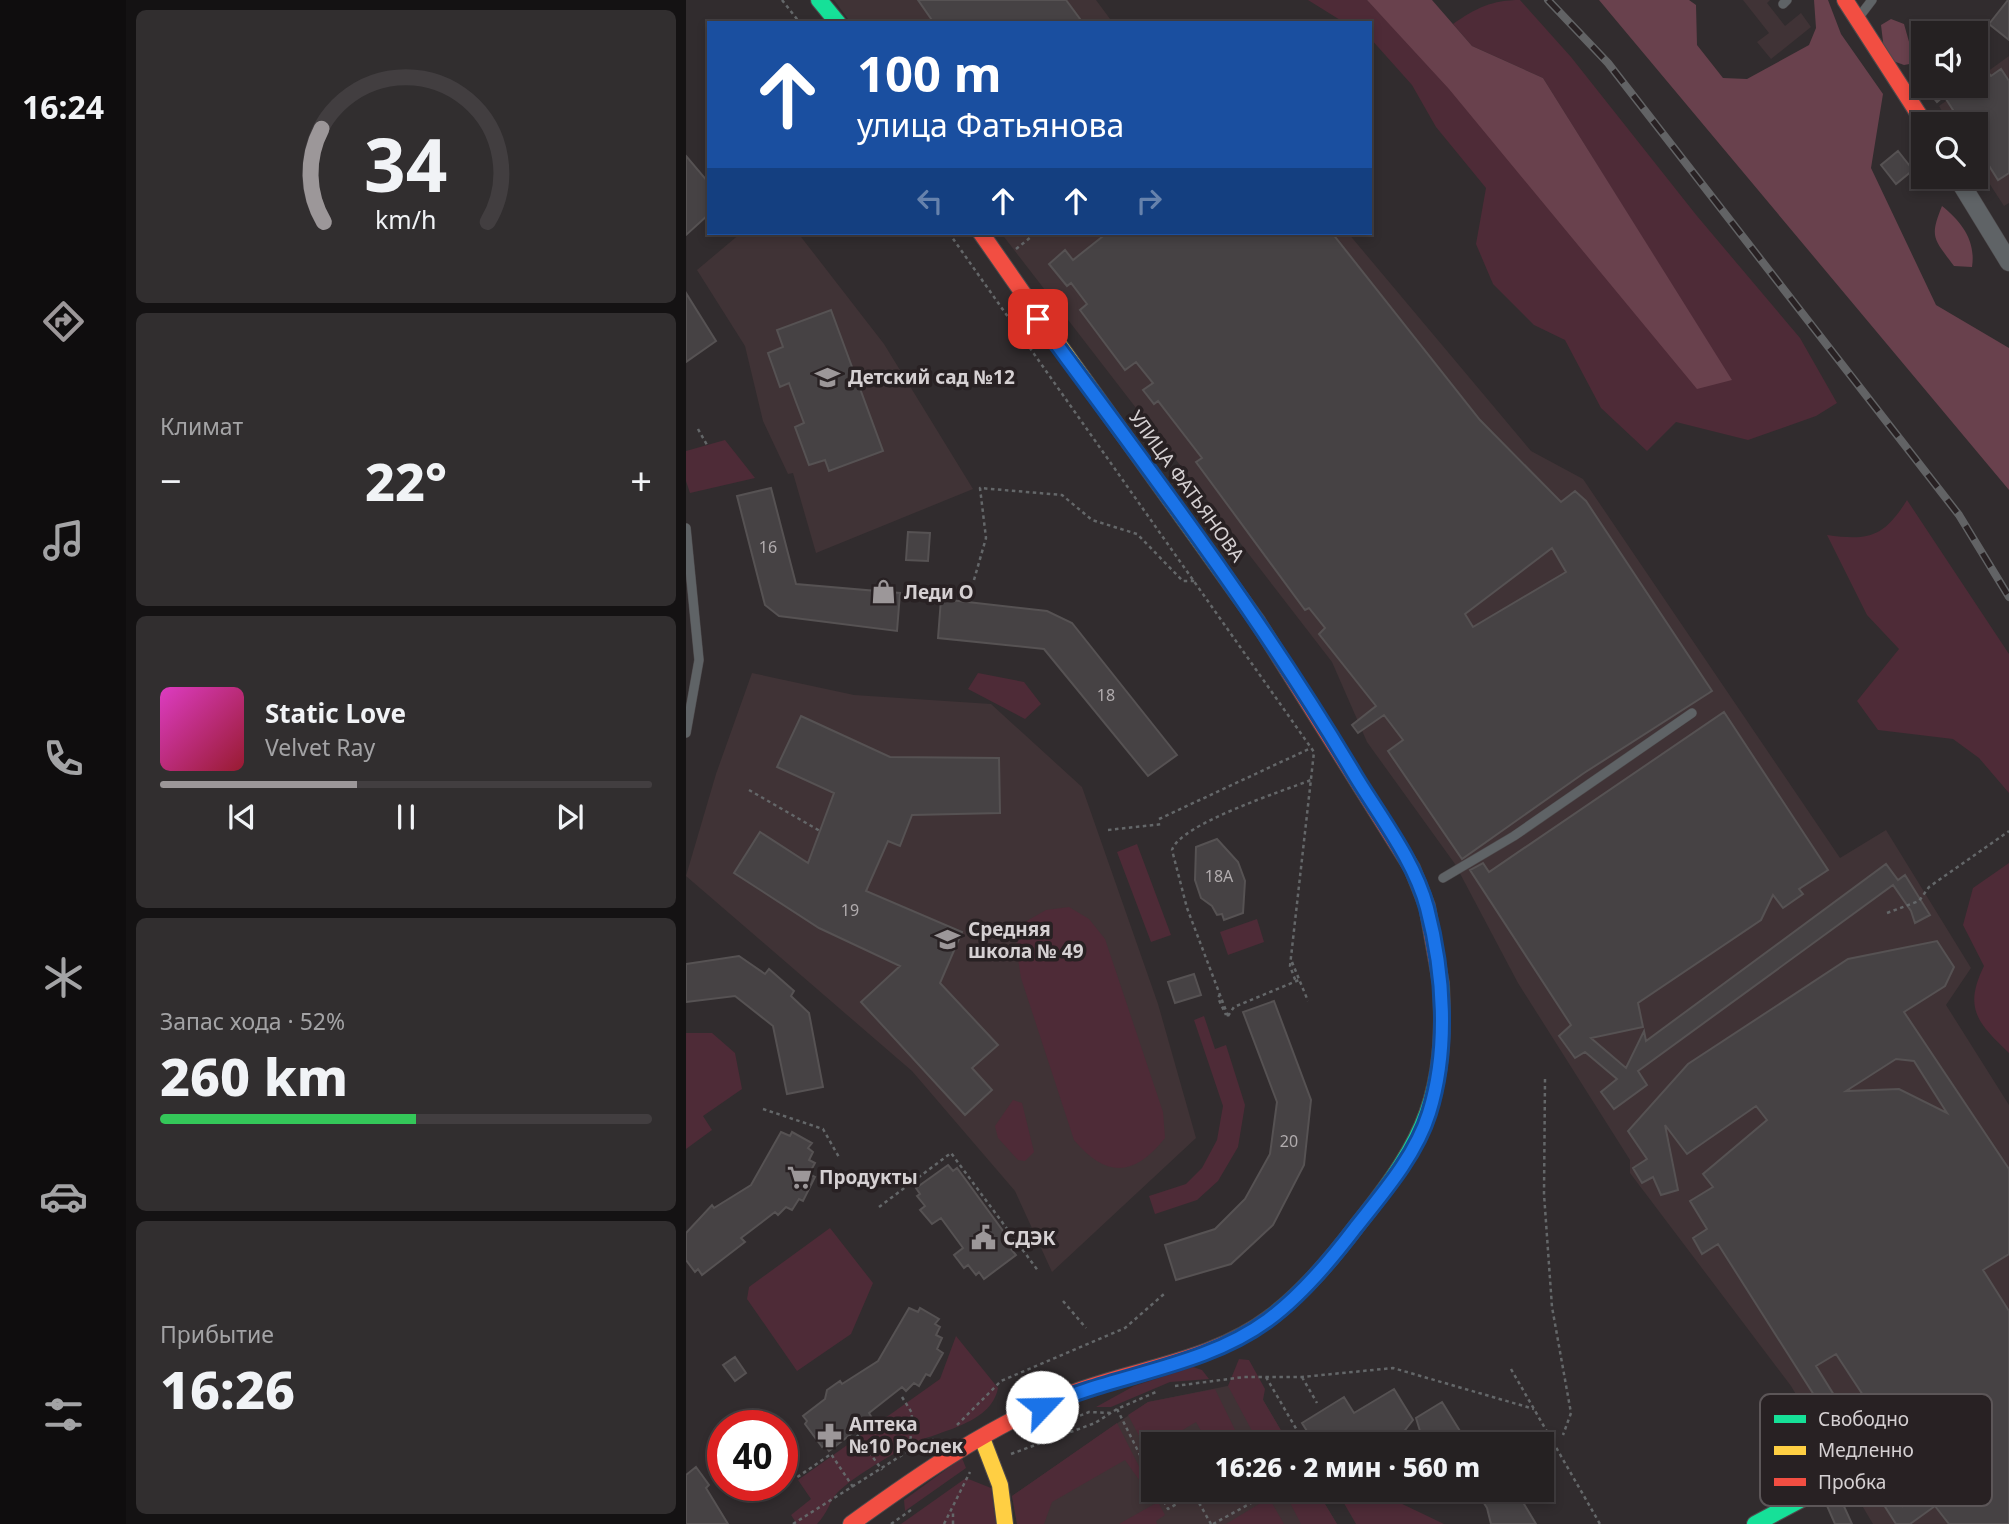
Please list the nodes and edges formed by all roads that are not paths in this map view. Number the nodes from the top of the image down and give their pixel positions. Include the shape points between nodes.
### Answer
1 (819, 0) edge
2 (1845, 0) edge
3 (1872, 0) edge
4 (1858, 18) junction
5 (836, 21) edge
6 (1917, 112) edge
7 (1964, 189) edge
8 (982, 235) edge
9 (2009, 262) edge
10 (686, 528) edge
11 (1692, 713) dead end
12 (686, 733) edge
13 (1443, 878) dead end
14 (982, 1438) junction
15 (1789, 1506) edge
16 (851, 1524) edge
17 (1005, 1524) edge
18 (1755, 1524) edge

1 - 5 street
2 - 4 street
3 - 4 lane
4 - 6 street
7 - 9 street
8 - 14 street, УЛИЦА ФАТЬЯНОВА via 1258,622 1410,867 1427,908 1438,972 1442,1054 1429,1116 1398,1173 1331,1260 1269,1320 1206,1353 1070,1394
10 - 12 lane via 699,660
11 - 13 lane via 1514,836
14 - 16 street, УЛИЦА ФАТЬЯНОВА
14 - 17 street via 1000,1485
15 - 18 street

